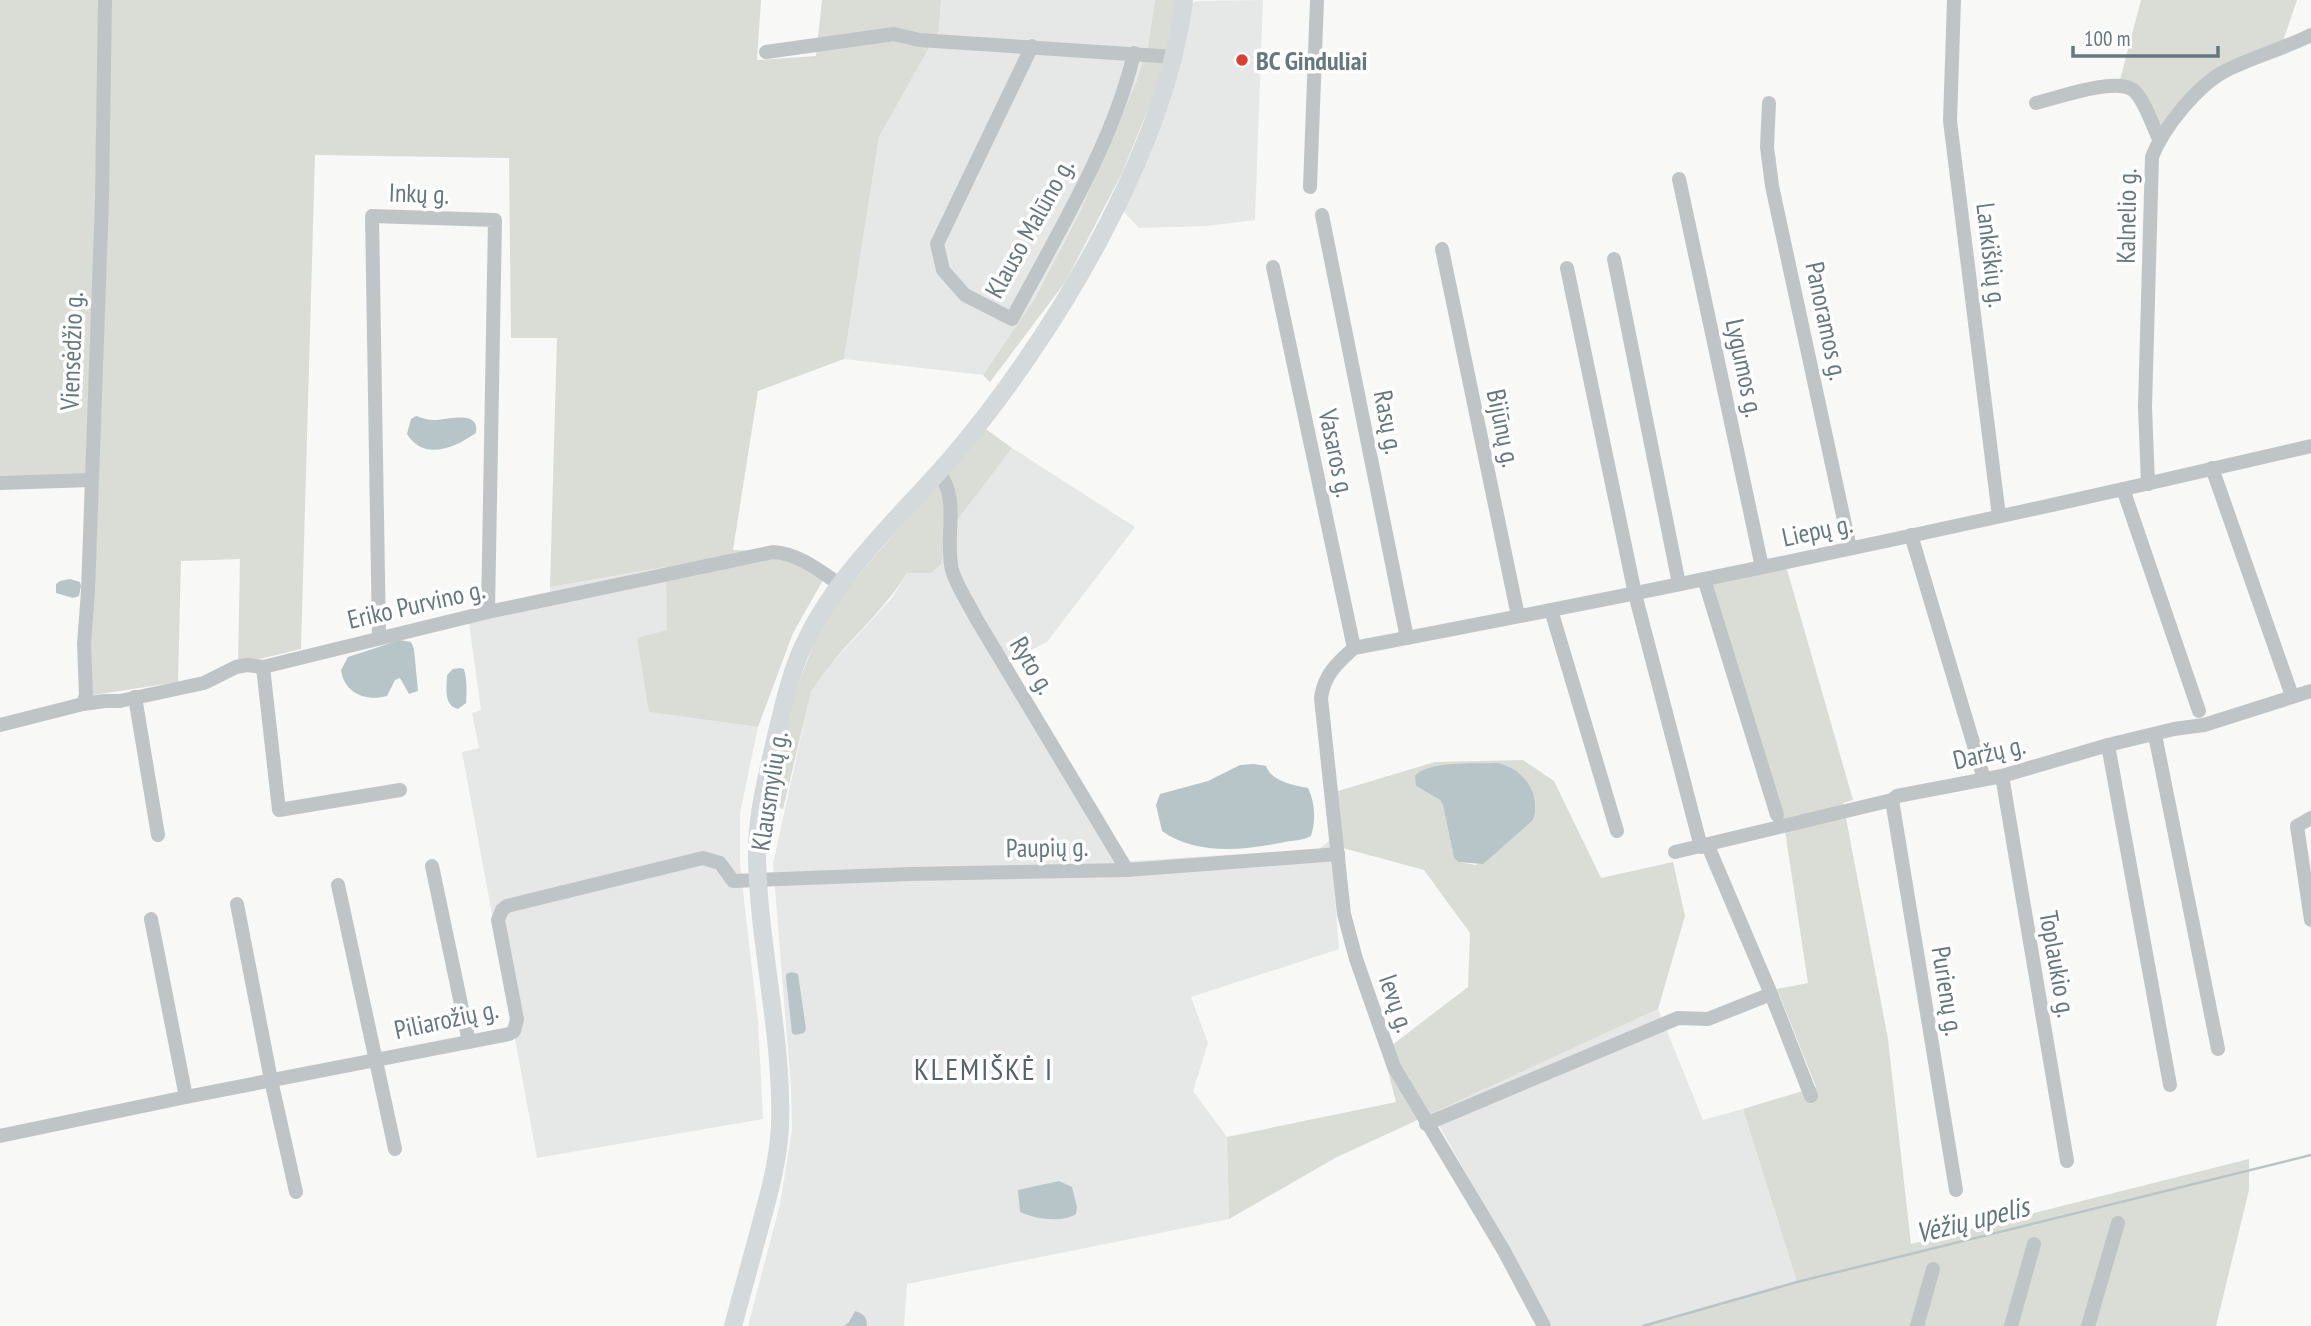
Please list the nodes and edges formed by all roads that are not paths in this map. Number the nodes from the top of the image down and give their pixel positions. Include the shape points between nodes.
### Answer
1 (105, 0) edge
2 (1184, 0) edge
3 (1317, 0) edge
4 (1954, 0) edge
5 (2311, 35) edge
6 (1032, 46) junction
7 (766, 52) dead end
8 (1134, 53) junction
9 (1175, 57) junction
10 (1769, 103) dead end
11 (2035, 103) dead end
12 (2159, 139) junction
13 (1679, 179) dead end
14 (1310, 187) dead end
15 (1322, 215) dead end
16 (1442, 249) dead end
17 (1614, 259) dead end
18 (1273, 267) dead end
19 (1567, 268) dead end
20 (2311, 446) edge
21 (2212, 468) junction
22 (938, 472) junction
23 (92, 480) junction
24 (0, 483) edge
25 (2148, 484) junction
26 (2123, 489) junction
27 (1999, 516) junction
28 (1911, 535) junction
29 (1850, 548) junction
30 (1762, 567) junction
31 (1704, 579) junction
32 (839, 584) junction
33 (1679, 584) junction
34 (1635, 594) junction
35 (1551, 610) junction
36 (488, 611) junction
37 (1518, 616) junction
38 (379, 637) junction
39 (1407, 638) junction
40 (1354, 648) junction
41 (263, 667) junction
42 (2290, 690) dead end
43 (2311, 691) edge
44 (135, 697) junction
45 (83, 704) junction
46 (2199, 711) dead end
47 (0, 725) edge
48 (2155, 736) junction
49 (2108, 745) junction
50 (2002, 776) junction
51 (1984, 779) junction
52 (400, 790) dead end
53 (1892, 800) junction
54 (1777, 815) dead end
55 (2311, 818) edge
56 (1617, 831) dead end
57 (158, 835) dead end
58 (1704, 847) junction
59 (1675, 852) dead end
60 (1338, 853) junction
61 (432, 866) dead end
62 (1127, 870) junction
63 (758, 879) junction
64 (338, 885) dead end
65 (237, 904) dead end
66 (151, 919) dead end
67 (2311, 920) edge
68 (1771, 994) junction
69 (469, 1042) junction
70 (2218, 1049) dead end
71 (374, 1059) junction
72 (271, 1080) junction
73 (2170, 1085) dead end
74 (1811, 1096) dead end
75 (186, 1097) junction
76 (1426, 1124) junction
77 (0, 1136) edge
78 (395, 1149) dead end
79 (2067, 1161) dead end
80 (1956, 1190) dead end
81 (296, 1192) dead end
82 (2118, 1223) dead end
83 (2034, 1244) dead end
84 (1933, 1269) dead end
85 (733, 1326) edge
86 (1544, 1326) edge
87 (1917, 1326) edge
88 (2011, 1326) edge
89 (2088, 1326) edge

1 - 23 street, Viensėdžio g.
2 - 9 main road, Klausmylių g.
3 - 14 street
4 - 27 street, Lankiškių g. via 1950,121
5 - 12 street, Kalnelio g. via 2224,72 2204,87
6 - 7 street via 919,40 894,34
6 - 8 street
6 - 8 street, Klauso Malūno g. via 937,244 943,270 965,295 1012,319 1093,166
8 - 9 street
9 - 22 main road, Klausmylių g. via 1156,114 1085,264 1018,370
10 - 29 street, Panoramos g. via 1767,147 1772,186
11 - 12 street via 2120,86 2139,97
12 - 25 street, Kalnelio g. via 2151,164 2145,407
13 - 30 street, Lygumos g.
15 - 39 street, Rasų g.
16 - 37 street, Bijūnų g.
17 - 33 street
18 - 40 street, Vasaros g.
19 - 34 street
20 - 21 street, Liepų g.
21 - 25 street, Liepų g.
21 - 42 street
22 - 32 main road, Klausmylių g.
22 - 62 street, Ryto g. via 949,489 950,558 956,581
23 - 24 street
23 - 45 street, Viensėdžio g.
25 - 26 street, Liepų g.
26 - 27 street, Liepų g.
26 - 46 street
27 - 28 street, Liepų g.
28 - 29 street, Liepų g.
28 - 51 street
29 - 30 street, Liepų g.
30 - 31 street, Liepų g.
31 - 33 street, Liepų g.
31 - 54 street
32 - 36 street, Eriko Purvino g. via 795,556 773,552
32 - 63 main road, Klausmylių g. via 810,629 788,688 759,815
33 - 34 street, Liepų g.
34 - 35 street, Liepų g.
34 - 58 street
35 - 37 street, Liepų g.
35 - 56 street
36 - 38 street, Eriko Purvino g.
36 - 38 street, Inkų g. via 495,220 372,216
37 - 39 street, Liepų g.
38 - 41 street, Eriko Purvino g.
39 - 40 street, Liepų g.
40 - 60 street, Ievų g. via 1327,676 1321,698
41 - 44 street, Eriko Purvino g. via 236,667 204,683
41 - 52 street via 279,810
43 - 48 street, Daržų g.
44 - 45 street, Eriko Purvino g.
44 - 57 street
45 - 47 street, Eriko Purvino g.
48 - 49 street, Daržų g.
48 - 70 street
49 - 50 street, Daržų g.
49 - 73 street
50 - 51 street, Daržų g.
50 - 79 street, Toplaukio g.
51 - 53 street, Daržų g.
53 - 58 street, Daržų g.
53 - 80 street, Purienų g.
55 - 67 street via 2297,826
58 - 59 street, Daržų g.
58 - 68 street
60 - 62 street, Paupių g.
60 - 76 street, Ievų g. via 1344,914 1356,959 1394,1067
61 - 69 street
62 - 63 street, Paupių g.
63 - 69 street, Piliarožių g. via 733,881 720,863 703,858 507,906 498,920 516,1025 509,1034
63 - 85 main road, Klausmylių g. via 780,1125 772,1182
64 - 71 street
65 - 72 street
66 - 75 street
68 - 74 street
68 - 76 street via 1708,1019 1678,1018
69 - 71 street, Piliarožių g.
71 - 72 street, Piliarožių g.
71 - 78 street
72 - 75 street, Piliarožių g.
72 - 81 street
75 - 77 street, Piliarožių g.
76 - 86 street, Ievų g.
82 - 89 street
83 - 88 street
84 - 87 street

